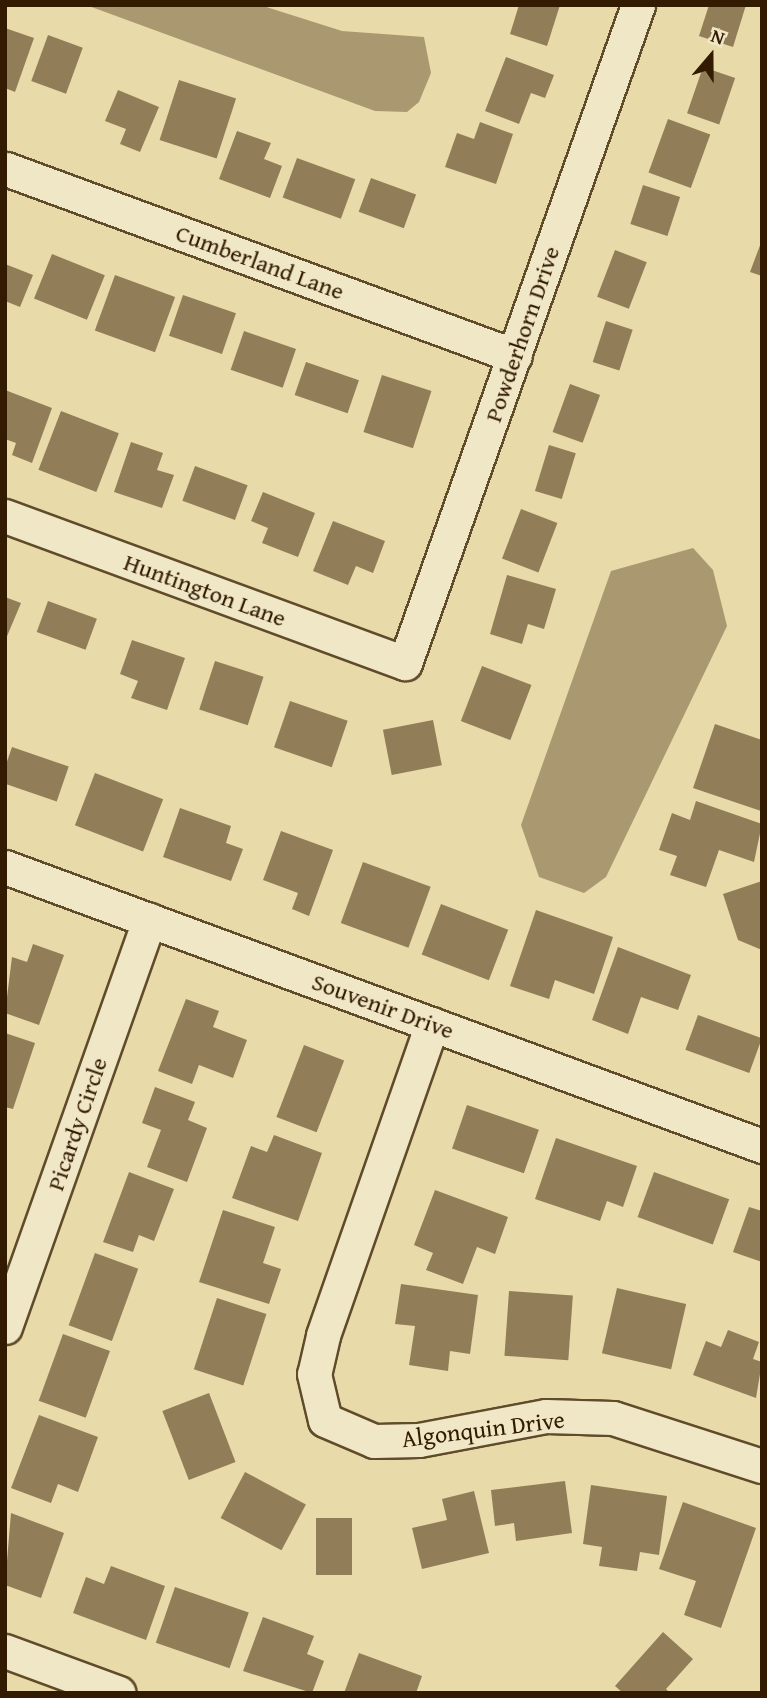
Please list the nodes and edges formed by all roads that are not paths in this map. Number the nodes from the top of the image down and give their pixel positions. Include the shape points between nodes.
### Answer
1 (639, 5) edge
2 (6, 169) edge
3 (515, 356) junction
4 (5, 516) edge
5 (405, 663) joint
6 (5, 867) edge
7 (149, 920) junction
8 (432, 1024) junction
9 (762, 1146) edge
10 (5, 1328) edge
11 (762, 1466) edge
12 (5, 1651) edge
13 (119, 1693) edge

1 - 3 street, Powderhorn Drive
2 - 3 street, Cumberland Lane
3 - 5 street, Powderhorn Drive
4 - 5 street, Huntington Lane
6 - 7 street, Souvenir Drive
7 - 8 street, Souvenir Drive
7 - 10 street, Picardy Circle
8 - 9 street, Souvenir Drive
8 - 11 street, Algonquin Drive via 323,1336 314,1374 325,1420 374,1441 419,1440 546,1416 613,1419
12 - 13 street

